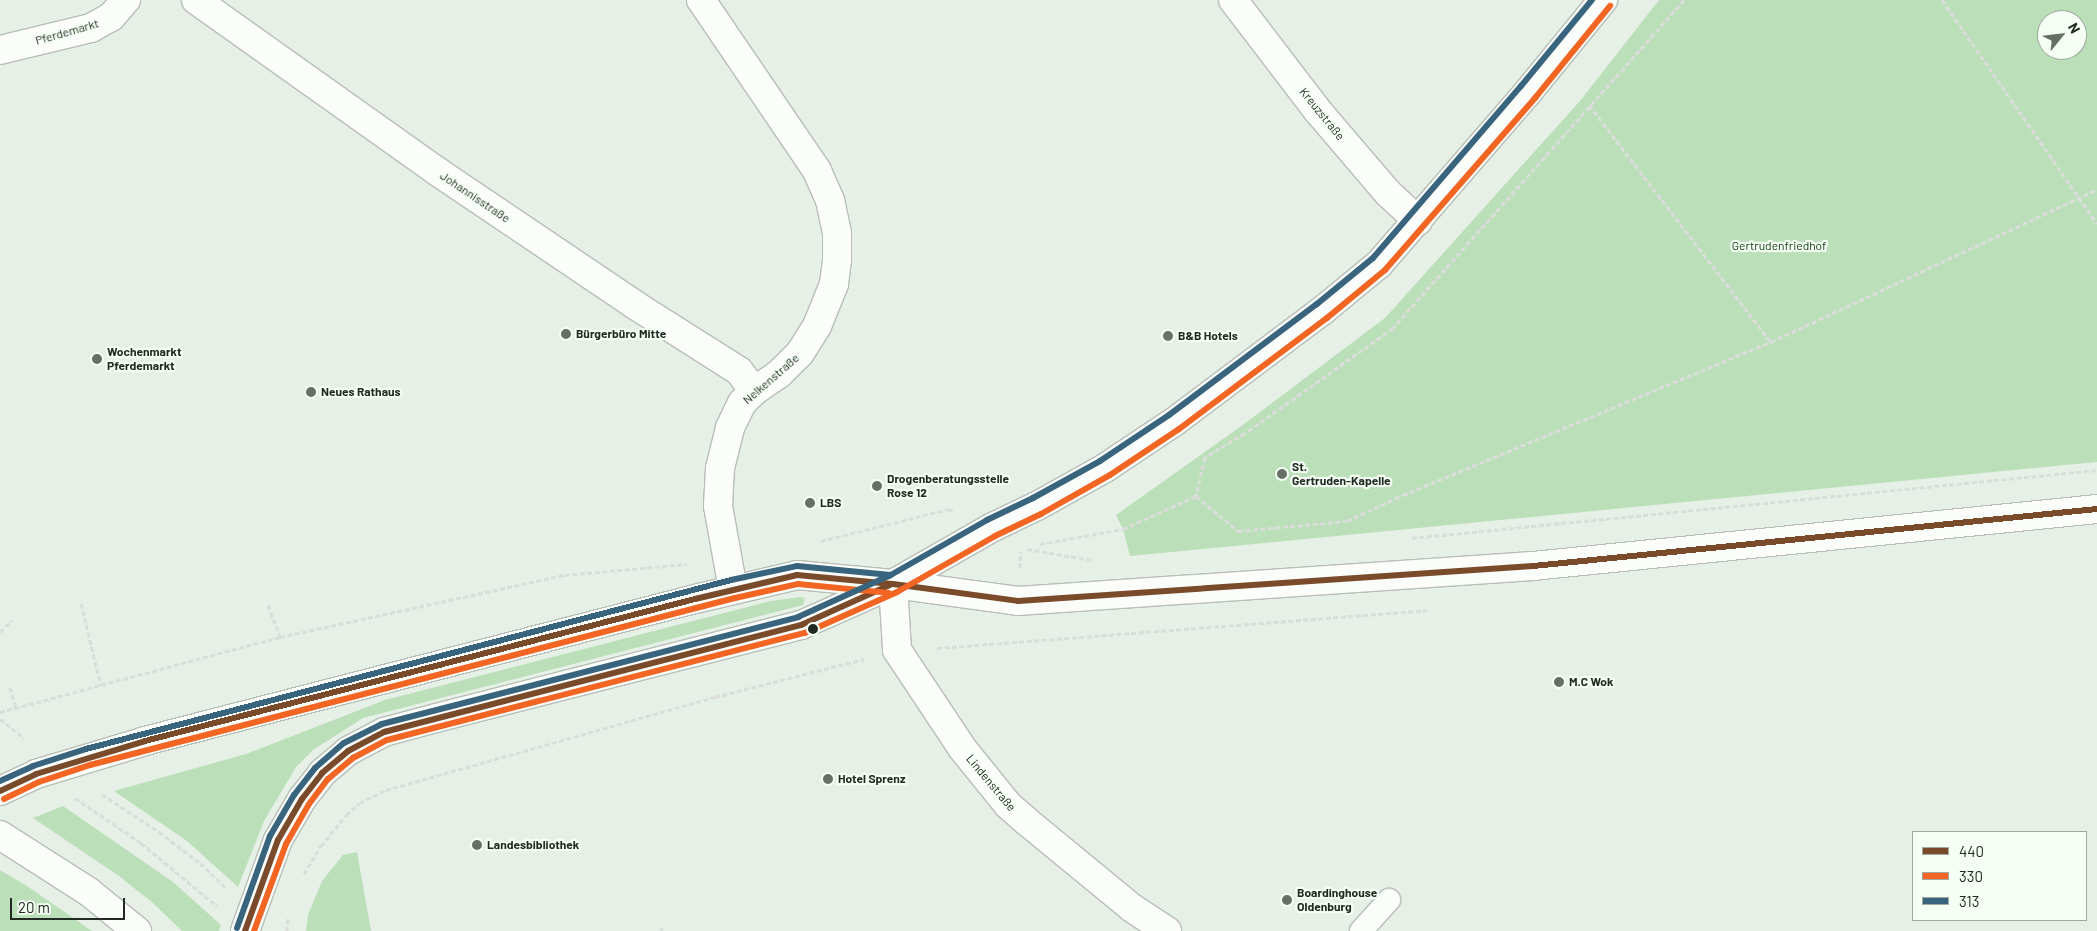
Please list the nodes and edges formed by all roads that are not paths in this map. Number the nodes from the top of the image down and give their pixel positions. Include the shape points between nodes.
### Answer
1 (126, 0) edge
2 (196, 0) edge
3 (701, 0) edge
4 (1234, 0) edge
5 (1603, 0) edge
6 (0, 50) edge
7 (1418, 221) junction
8 (754, 391) junction
9 (2097, 509) edge
10 (893, 584) junction
11 (734, 589) junction
12 (0, 791) edge
13 (0, 835) edge
14 (1389, 900) dead end
15 (137, 931) edge
16 (246, 931) edge
17 (1167, 931) edge
18 (1360, 931) edge

1 - 6 street, Pferdemarkt via 111,18 91,28
2 - 8 street, Johannisstraße via 438,172 739,371
3 - 8 street, Nelkenstraße via 817,171 830,200 837,233 834,284 817,326 800,353 779,374
4 - 7 street, Kreuzstraße via 1317,110 1388,193
5 - 7 street
7 - 10 street via 1378,264 1322,312 1174,422 1105,468
8 - 11 street, Nelkenstraße via 735,414 720,468 718,506
9 - 10 street via 1533,566 1018,601
10 - 11 street via 797,575
10 - 16 street via 801,625 427,720 384,732 348,751 322,774 302,799 278,840
10 - 17 street, Lindenstraße via 897,650 962,748 1008,805 1132,908
11 - 12 street via 88,757 36,774
13 - 15 street via 89,892
14 - 18 lane

